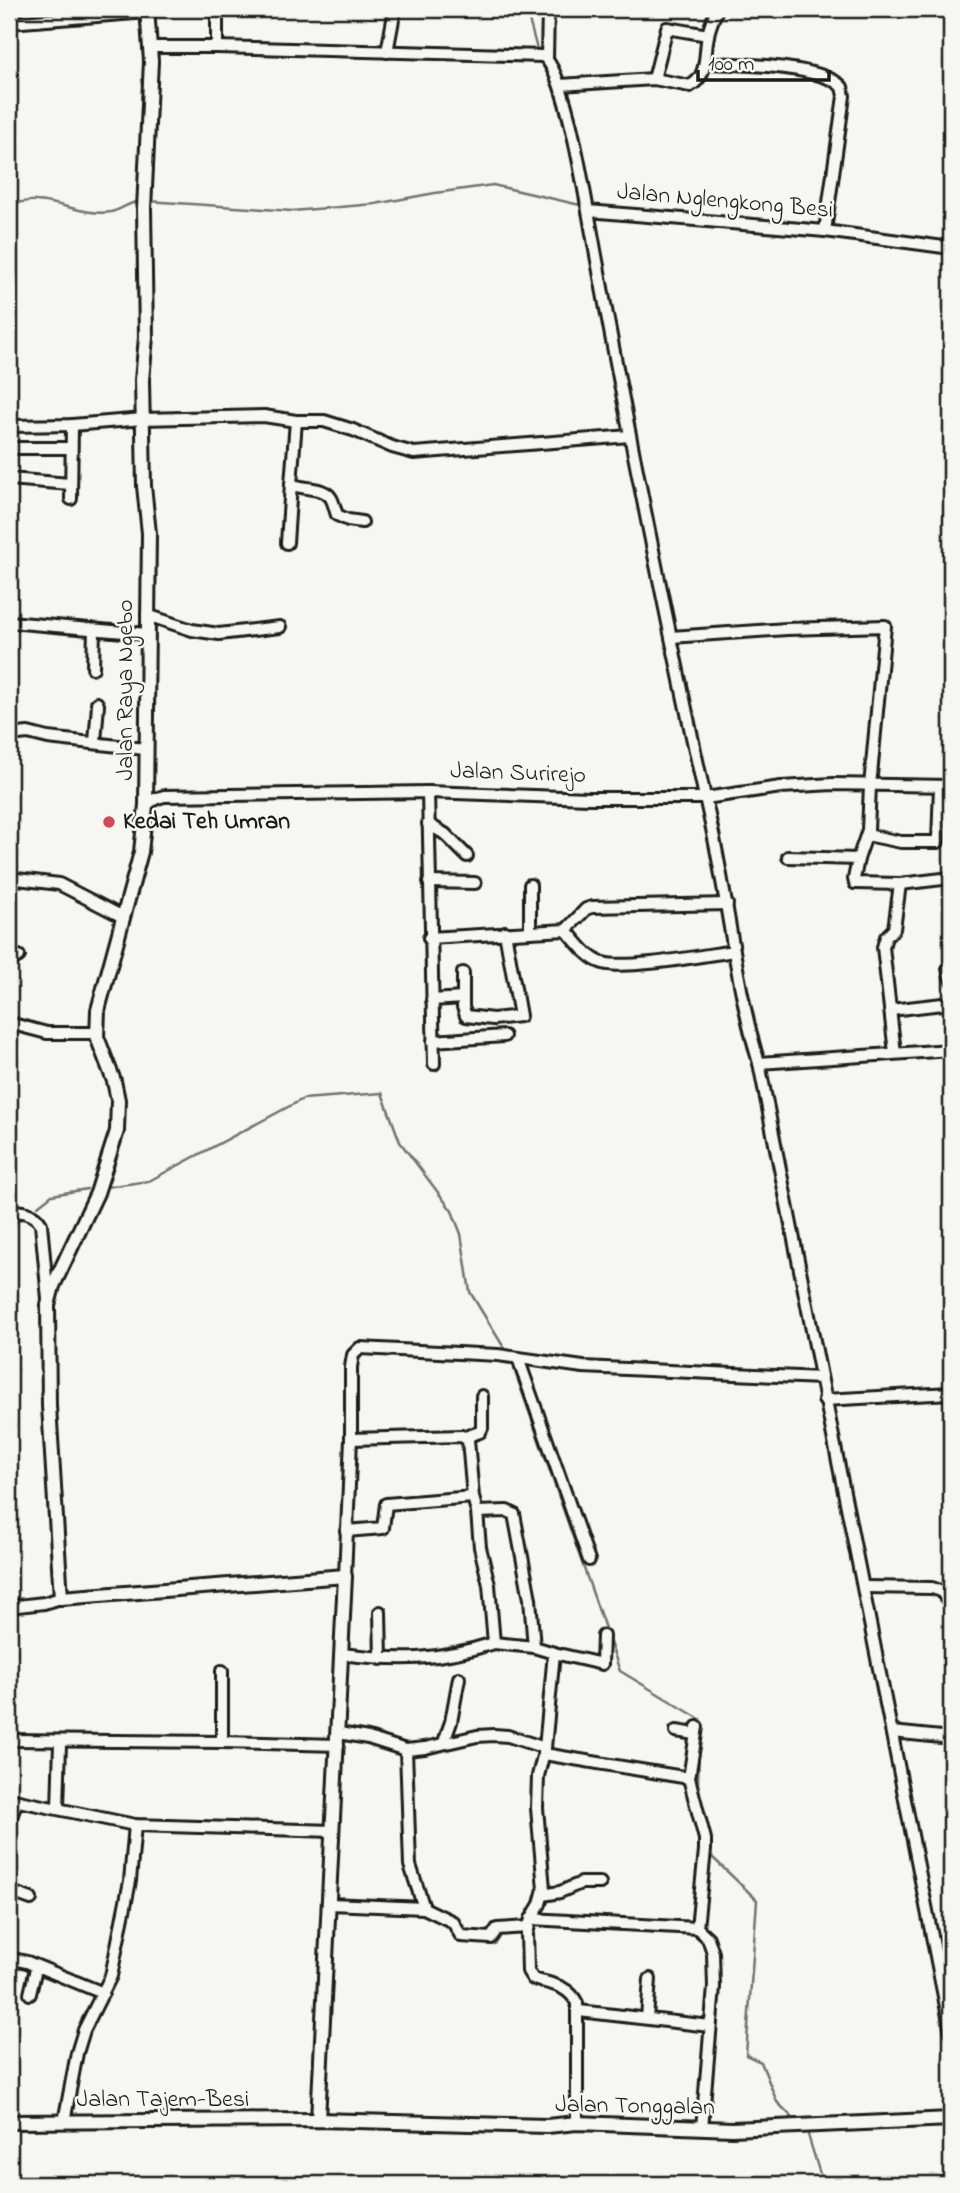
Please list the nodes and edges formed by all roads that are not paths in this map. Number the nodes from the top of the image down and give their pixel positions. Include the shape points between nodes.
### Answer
1 (217, 9) edge
2 (395, 9) edge
3 (548, 9) edge
4 (717, 9) edge
5 (148, 10) edge
6 (9, 23) edge
7 (708, 35) junction
8 (150, 47) junction
9 (217, 47) junction
10 (387, 52) junction
11 (547, 59) junction
12 (706, 63) junction
13 (654, 79) junction
14 (560, 85) junction
15 (588, 211) junction
16 (825, 231) junction
17 (951, 248) edge
18 (143, 419) junction
19 (296, 421) junction
20 (72, 425) junction
21 (9, 426) edge
22 (630, 436) junction
23 (9, 448) edge
24 (71, 448) junction
25 (9, 479) edge
26 (70, 484) junction
27 (291, 484) junction
28 (71, 499) dead end
29 (362, 522) dead end
30 (286, 543) dead end
31 (147, 615) junction
32 (9, 622) edge
33 (280, 626) dead end
34 (94, 629) junction
35 (147, 634) junction
36 (671, 637) junction
37 (93, 668) dead end
38 (97, 702) dead end
39 (9, 735) edge
40 (95, 743) junction
41 (145, 749) junction
42 (146, 784) junction
43 (870, 786) junction
44 (946, 786) edge
45 (428, 792) junction
46 (164, 796) junction
47 (705, 798) junction
48 (146, 805) junction
49 (428, 824) junction
50 (867, 835) junction
51 (467, 856) dead end
52 (788, 857) dead end
53 (858, 859) junction
54 (9, 878) edge
55 (951, 878) edge
56 (429, 882) junction
57 (475, 883) dead end
58 (900, 884) junction
59 (530, 886) dead end
60 (727, 904) junction
61 (123, 917) junction
62 (566, 930) junction
63 (530, 931) junction
64 (505, 932) junction
65 (429, 938) junction
66 (734, 951) junction
67 (463, 973) dead end
68 (463, 998) junction
69 (432, 1000) junction
70 (951, 1003) edge
71 (891, 1010) junction
72 (9, 1023) edge
73 (97, 1032) junction
74 (505, 1036) dead end
75 (433, 1041) junction
76 (951, 1050) edge
77 (895, 1053) junction
78 (759, 1063) junction
79 (433, 1065) dead end
80 (9, 1211) edge
81 (48, 1305) junction
82 (518, 1358) junction
83 (821, 1378) junction
84 (951, 1394) edge
85 (482, 1396) dead end
86 (824, 1400) junction
87 (465, 1437) junction
88 (351, 1439) junction
89 (473, 1497) junction
90 (477, 1512) junction
91 (346, 1531) junction
92 (589, 1560) dead end
93 (345, 1576) junction
94 (864, 1587) junction
95 (61, 1598) junction
96 (951, 1604) edge
97 (9, 1607) edge
98 (380, 1612) dead end
99 (603, 1636) dead end
100 (494, 1643) junction
101 (534, 1647) junction
102 (554, 1653) junction
103 (341, 1654) junction
104 (381, 1659) junction
105 (222, 1671) dead end
106 (459, 1678) dead end
107 (676, 1731) dead end
108 (892, 1732) junction
109 (951, 1738) edge
110 (338, 1739) junction
111 (9, 1740) edge
112 (222, 1742) junction
113 (444, 1742) junction
114 (60, 1744) dead end
115 (406, 1750) junction
116 (545, 1751) junction
117 (689, 1778) junction
118 (13, 1800) edge
119 (58, 1808) junction
120 (9, 1822) edge
121 (135, 1825) junction
122 (333, 1831) junction
123 (600, 1883) dead end
124 (9, 1891) edge
125 (543, 1895) junction
126 (31, 1899) dead end
127 (330, 1904) junction
128 (424, 1908) junction
129 (529, 1923) junction
130 (697, 1928) junction
131 (9, 1958) edge
132 (36, 1968) junction
133 (650, 1979) dead end
134 (103, 1993) junction
135 (30, 1994) dead end
136 (579, 2011) junction
137 (647, 2018) junction
138 (710, 2026) junction
139 (951, 2032) edge
140 (951, 2119) edge
141 (318, 2120) junction
142 (9, 2122) edge
143 (64, 2122) junction
144 (577, 2123) junction
145 (702, 2127) junction

1 - 9 street
2 - 10 street
3 - 11 street
4 - 7 street
5 - 6 street
5 - 8 street, Jalan Raya Ngebo
7 - 12 street
7 - 13 street via 667,28
8 - 9 street
8 - 18 street, Jalan Raya Ngebo
9 - 10 street
10 - 11 street via 536,55
11 - 14 street, Jalan Nglengkong Besi
12 - 13 street via 697,83 690,86
12 - 16 street via 803,71 842,87
13 - 14 street
14 - 15 street, Jalan Nglengkong Besi
15 - 16 street, Jalan Nglengkong Besi
15 - 22 street
16 - 17 street, Jalan Nglengkong Besi
18 - 19 street via 264,416
18 - 20 street
18 - 31 street, Jalan Raya Ngebo via 149,533
19 - 22 street via 324,421 414,453
19 - 27 street
20 - 21 street
20 - 24 street
22 - 36 street
23 - 24 street
24 - 26 street
25 - 26 street
26 - 28 street
27 - 29 street via 325,492 338,515
27 - 30 street
31 - 33 street via 192,631 219,634
31 - 35 street, Jalan Raya Ngebo
32 - 34 street
34 - 35 street
34 - 37 street
35 - 41 street, Jalan Raya Ngebo
36 - 43 street via 885,626
36 - 47 street
38 - 40 street
39 - 40 street via 28,733
40 - 41 street
41 - 42 street, Jalan Raya Ngebo
42 - 46 street
42 - 48 street, Jalan Raya Ngebo
43 - 44 street, Jalan Surirejo
43 - 47 street, Jalan Surirejo via 782,787
43 - 50 street
44 - 50 street via 938,842 901,842
45 - 46 street, Jalan Surirejo
45 - 47 street, Jalan Surirejo
45 - 49 street
46 - 48 street, Jalan Surirejo
47 - 60 street
48 - 61 street, Jalan Raya Ngebo via 141,852
49 - 51 street
49 - 56 street
50 - 53 street
52 - 53 street
53 - 58 street via 855,882
54 - 61 street via 59,884
55 - 58 street
56 - 57 street
56 - 65 street
58 - 71 street via 894,929 883,947
59 - 63 street
60 - 62 street via 592,907
60 - 66 street
61 - 73 street, Jalan Raya Ngebo via 98,1010
62 - 63 street
62 - 66 street via 604,964
63 - 64 street
64 - 65 street
64 - 68 street via 520,1016 470,1018 464,1012
65 - 69 street
66 - 78 street
67 - 68 street
68 - 69 street
69 - 75 street
70 - 71 street
71 - 77 street
72 - 73 street via 47,1033
73 - 81 street, Jalan Raya Ngebo via 118,1100 117,1131 97,1193
74 - 75 street
75 - 79 street
76 - 77 street
77 - 78 street
78 - 83 street
80 - 81 street via 25,1212 41,1224
81 - 95 street, Jalan Raya Ngebo
82 - 83 street via 583,1367
82 - 88 street via 360,1348 351,1367
82 - 92 street
83 - 86 street
84 - 86 street
85 - 87 street via 482,1428
86 - 94 street
87 - 88 street
87 - 89 street via 470,1447
88 - 91 street
89 - 90 street
89 - 91 street via 386,1504 383,1528
90 - 100 street
90 - 101 street via 514,1514
91 - 93 street
93 - 95 street
93 - 103 street
94 - 96 street via 932,1588 941,1591
94 - 108 street
95 - 97 street
98 - 104 street
99 - 102 street via 602,1664
100 - 101 street
100 - 104 street via 444,1656
101 - 102 street
102 - 116 street
103 - 104 street
103 - 110 street
105 - 112 street
106 - 113 street
107 - 117 street via 696,1731
108 - 109 street
108 - 139 street
110 - 112 street
110 - 115 street via 368,1738
110 - 122 street
111 - 112 street
113 - 115 street
113 - 116 street via 508,1736
114 - 119 street
115 - 128 street via 410,1865
116 - 117 street
116 - 125 street via 537,1808
117 - 130 street via 705,1839
118 - 119 street
118 - 120 street
119 - 121 street
121 - 122 street
121 - 134 street via 130,1881 111,1976
122 - 127 street
123 - 125 street via 582,1883
124 - 126 street
125 - 129 street
127 - 128 street
127 - 141 street
128 - 129 street via 453,1922 461,1936 491,1938 497,1928
129 - 130 street
129 - 136 street via 531,1977 564,1987 574,1996
130 - 138 street via 708,1938 713,1953
131 - 132 street
132 - 134 street
132 - 135 street
133 - 137 street
134 - 143 street via 77,2053
136 - 137 street
136 - 144 street
137 - 138 street
138 - 145 street
140 - 145 street, Jalan Tonggalan
141 - 143 street, Jalan Tajem-Besi
141 - 144 street, Jalan Tonggalan
142 - 143 street, Jalan Tajem-Besi
144 - 145 street, Jalan Tonggalan

